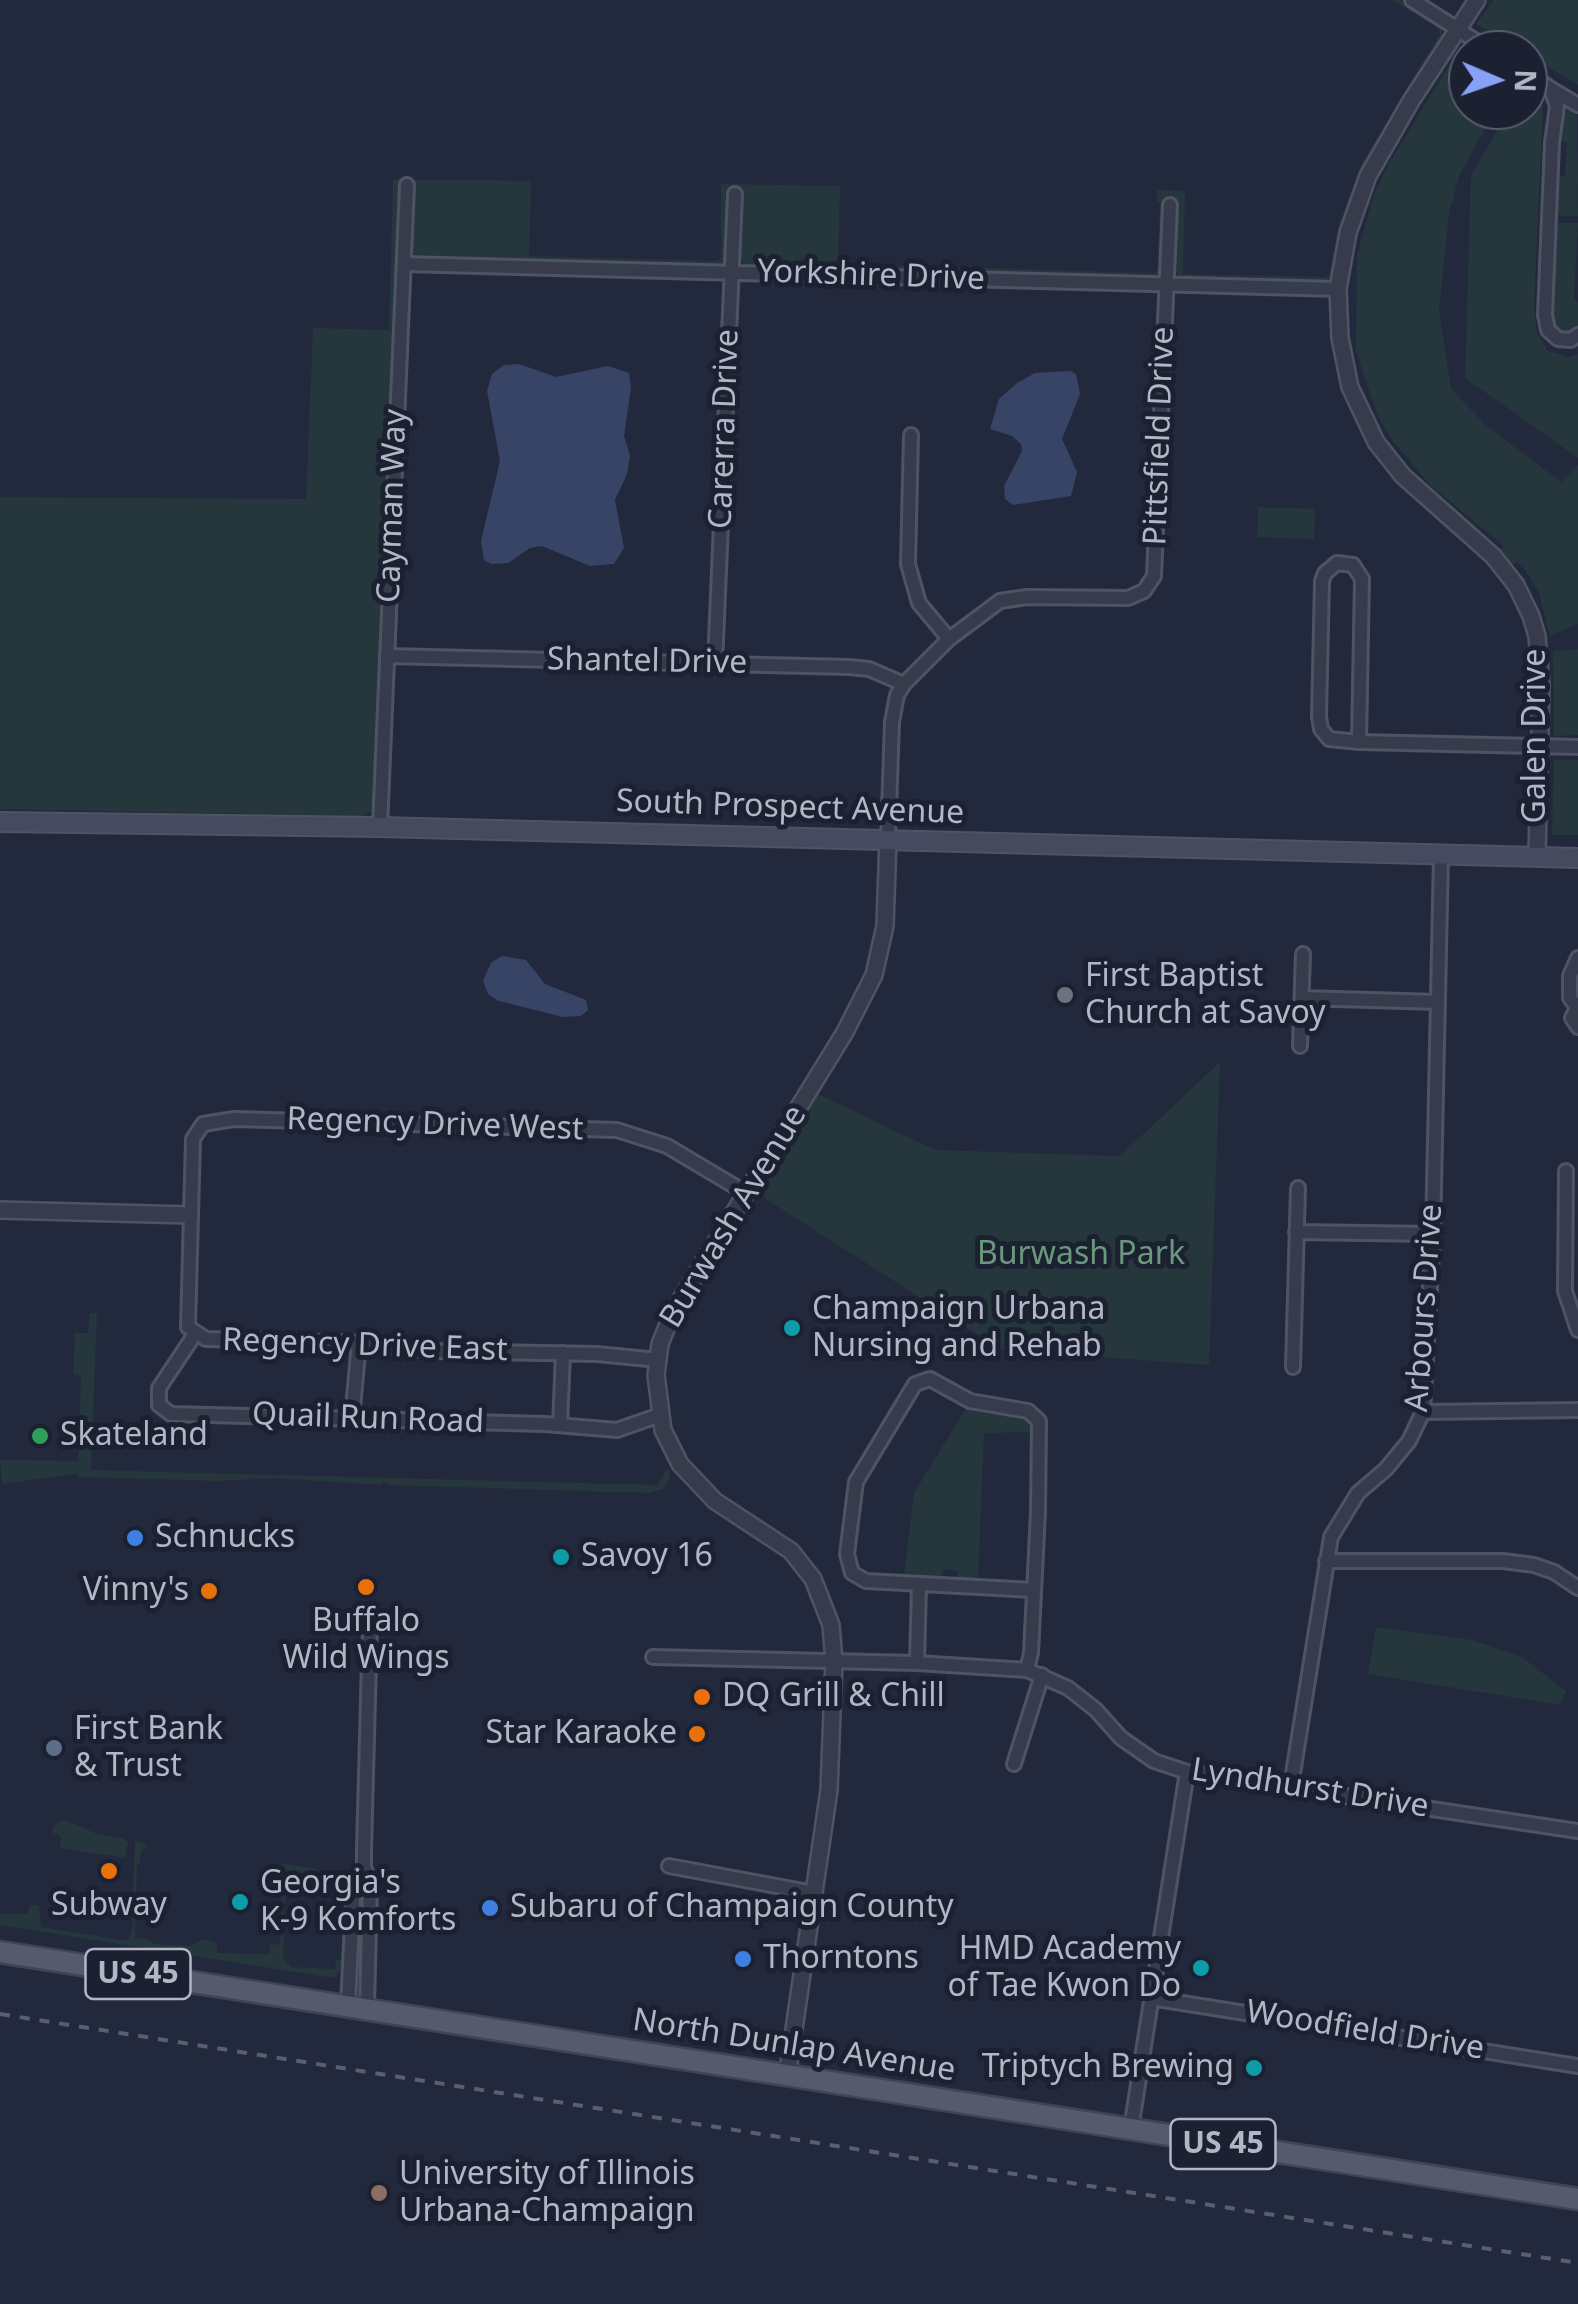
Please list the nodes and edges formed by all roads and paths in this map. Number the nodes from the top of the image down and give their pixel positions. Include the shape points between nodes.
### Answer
1 (1412, 0) edge
2 (1477, 0) edge
3 (1457, 30) joint
4 (1448, 45) edge
5 (1548, 87) edge
6 (1551, 89) junction
7 (1578, 105) edge
8 (407, 186) dead end
9 (735, 194) dead end
10 (1170, 205) dead end
11 (404, 264) junction
12 (732, 272) junction
13 (1166, 286) junction
14 (1338, 289) junction
15 (1578, 336) edge
16 (911, 435) dead end
17 (949, 638) junction
18 (387, 656) junction
19 (716, 664) junction
20 (904, 684) junction
21 (1358, 742) junction
22 (1540, 747) junction
23 (1578, 748) edge
24 (0, 822) edge
25 (380, 828) junction
26 (888, 840) junction
27 (1441, 856) junction
28 (1537, 856) junction
29 (1578, 858) edge
30 (1303, 954) dead end
31 (1578, 958) edge
32 (1302, 998) junction
33 (1438, 1002) junction
34 (1577, 1006) edge
35 (1578, 1028) edge
36 (1300, 1046) dead end
37 (1566, 1171) dead end
38 (1298, 1188) dead end
39 (746, 1193) junction
40 (0, 1210) edge
41 (190, 1215) junction
42 (1296, 1232) junction
43 (1432, 1234) junction
44 (1578, 1330) edge
45 (195, 1334) junction
46 (359, 1343) junction
47 (563, 1353) junction
48 (658, 1360) junction
49 (1293, 1367) dead end
50 (1578, 1410) edge
51 (1423, 1412) junction
52 (660, 1415) junction
53 (352, 1419) junction
54 (560, 1425) junction
55 (1326, 1561) junction
56 (919, 1586) junction
57 (1578, 1588) edge
58 (1034, 1590) junction
59 (370, 1623) dead end
60 (653, 1658) dead end
61 (834, 1661) junction
62 (918, 1664) junction
63 (1028, 1670) junction
64 (1042, 1675) junction
65 (1014, 1764) dead end
66 (1187, 1772) junction
67 (1291, 1786) junction
68 (1578, 1831) edge
69 (669, 1866) dead end
70 (814, 1894) junction
71 (0, 1952) edge
72 (1151, 1998) junction
73 (358, 2006) junction
74 (1578, 2066) edge
75 (787, 2077) junction
76 (1131, 2129) junction
77 (1578, 2199) edge

1 - 3 street
2 - 3 street, Galen Drive
4 - 14 street, Galen Drive via 1368,176
5 - 6 street
6 - 7 street
6 - 15 street via 1557,106 1545,315 1558,339
8 - 11 street, Cayman Way
9 - 12 street, Carerra Drive
10 - 13 street, Pittsfield Drive
11 - 12 street, Yorkshire Drive
11 - 18 street, Cayman Way
12 - 13 street, Yorkshire Drive
12 - 19 street, Carerra Drive
13 - 14 street, Yorkshire Drive
13 - 17 street, Pittsfield Drive via 1156,571 1150,584 1128,598 1013,598 990,606
14 - 22 street, Galen Drive via 1350,387 1376,442 1403,476 1493,556 1524,598 1540,657
16 - 17 street via 908,564 919,603
17 - 20 street, Pittsfield Drive
18 - 19 street, Shantel Drive
18 - 25 street, Cayman Way
19 - 20 street, Shantel Drive via 869,669
20 - 26 street, Pittsfield Drive via 892,722
21 - 21 street via 1362,579 1342,562 1322,581 1319,717 1329,739
21 - 22 street
22 - 23 street
22 - 28 street, Galen Drive
24 - 25 main road, South Prospect Avenue
25 - 26 main road, South Prospect Avenue
26 - 27 main road, South Prospect Avenue
26 - 39 street, Burwash Avenue via 886,926 874,974
27 - 28 main road, South Prospect Avenue
27 - 33 street, Arbours Drive
28 - 29 main road, South Prospect Avenue
30 - 32 street
31 - 34 street via 1570,976
32 - 33 street
32 - 36 street
33 - 43 street, Arbours Drive
34 - 35 street via 1572,1018
37 - 44 street via 1565,1291
38 - 42 street
39 - 41 street, Regency Drive West via 667,1146 617,1130 234,1119 204,1124 193,1139
39 - 48 street, Burwash Avenue via 673,1312
40 - 41 street
41 - 45 street, Regency Drive East via 188,1326
42 - 43 street
42 - 49 street
43 - 51 street, Arbours Drive
45 - 46 street, Regency Drive East via 206,1340
45 - 53 street, Quail Run Road via 159,1388 157,1401 165,1411
46 - 47 street, Regency Drive East
46 - 53 street
47 - 48 street, Regency Drive East
47 - 54 street
48 - 52 street, Burwash Avenue
50 - 51 street
51 - 55 street, Arbours Drive via 1398,1456 1345,1509
52 - 54 street, Quail Run Road via 617,1430
52 - 61 street, Burwash Avenue via 670,1447 692,1480 804,1566 828,1611
53 - 54 street, Quail Run Road
55 - 57 street via 1503,1561 1544,1569
55 - 67 street, Arbours Drive
56 - 58 street
56 - 58 street via 860,1580 847,1554 859,1473 915,1384 930,1378 970,1401 1028,1411 1039,1421
56 - 62 street
58 - 63 street
59 - 73 street via 364,1868 354,1882
60 - 61 street, Lyndhurst Drive
61 - 62 street, Lyndhurst Drive
61 - 70 street, Burwash Avenue via 829,1784
62 - 63 street, Lyndhurst Drive
63 - 64 street, Lyndhurst Drive
64 - 65 street
64 - 66 street, Lyndhurst Drive via 1086,1700 1136,1749
66 - 67 street, Lyndhurst Drive
66 - 72 street
67 - 68 street, Lyndhurst Drive
69 - 70 street
70 - 75 street, Burwash Avenue
71 - 73 main road, North Dunlap Avenue / US 45
72 - 74 street, Woodfield Drive
72 - 76 street
73 - 75 main road, North Dunlap Avenue / US 45
75 - 76 main road, North Dunlap Avenue / US 45
76 - 77 main road, North Dunlap Avenue / US 45

